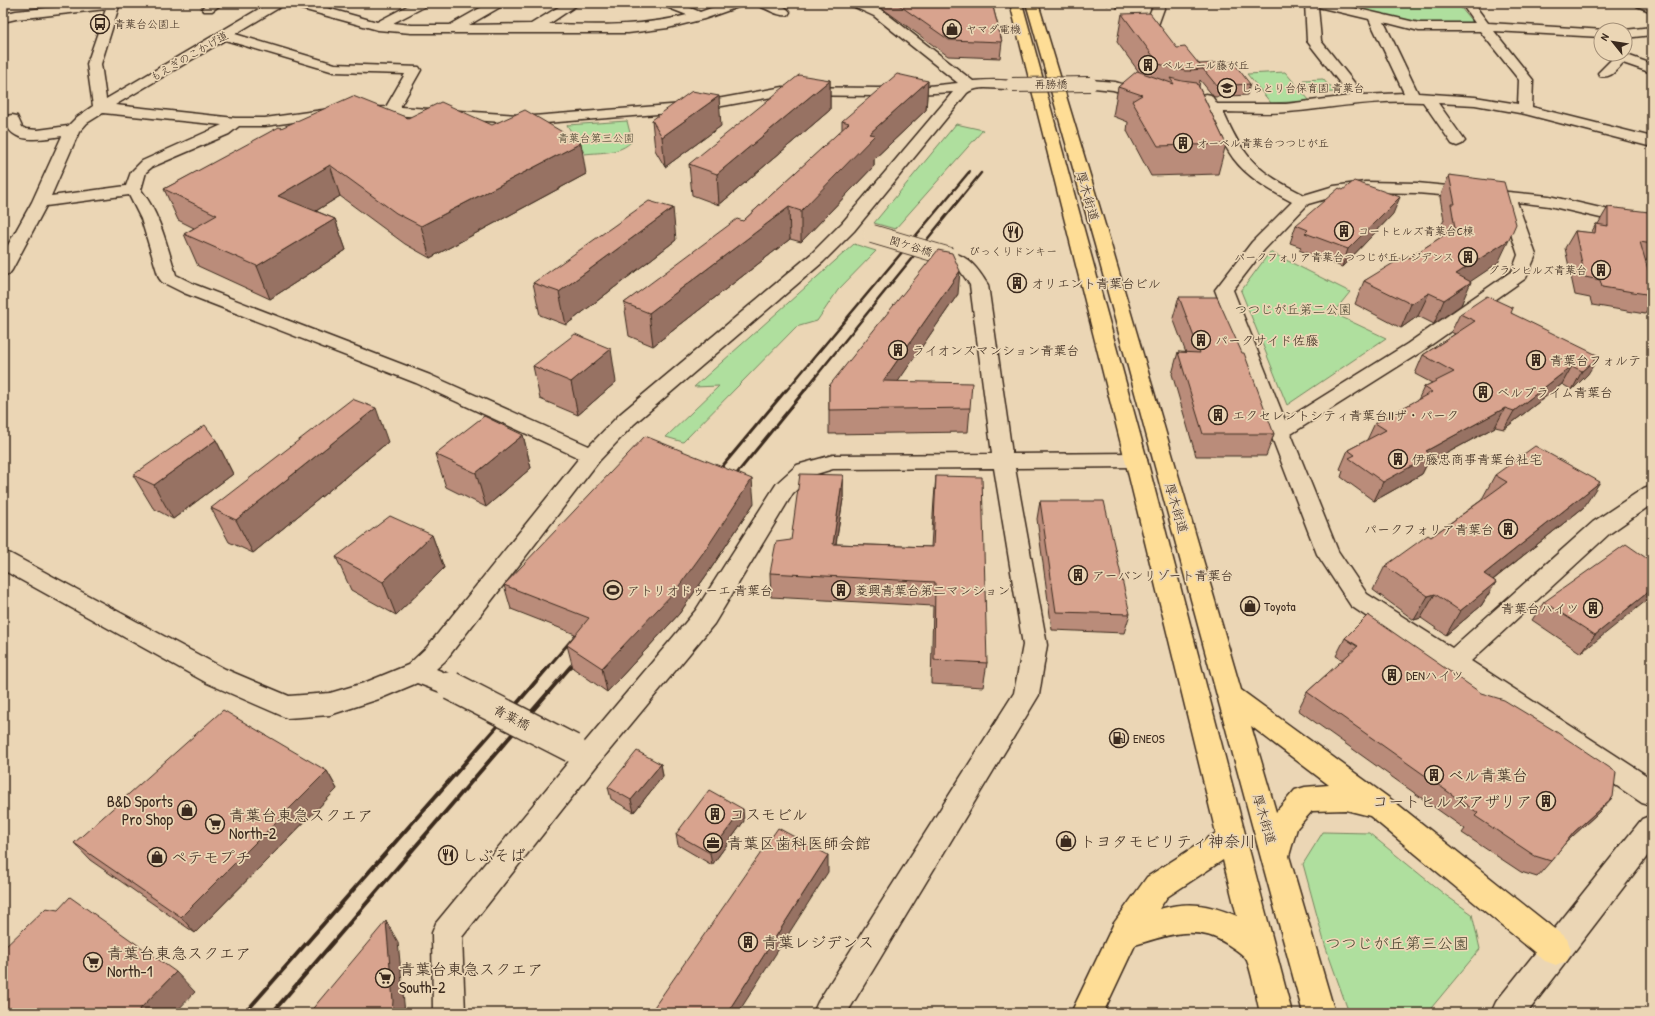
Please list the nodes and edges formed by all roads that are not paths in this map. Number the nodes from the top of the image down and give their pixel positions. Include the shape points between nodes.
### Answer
1 (25, 3) edge
2 (278, 3) edge
3 (295, 3) edge
4 (422, 3) edge
5 (498, 3) edge
6 (574, 3) edge
7 (668, 3) edge
8 (738, 3) edge
9 (763, 3) edge
10 (856, 3) edge
11 (1016, 3) edge
12 (1032, 3) edge
13 (1160, 3) edge
14 (1311, 3) edge
15 (1317, 3) edge
16 (1467, 3) edge
17 (1641, 3) edge
18 (113, 4) edge
19 (1652, 8) edge
20 (784, 12) dead end
21 (19, 15) junction
22 (700, 16) junction
23 (3, 18) edge
24 (1375, 18) junction
25 (378, 26) junction
26 (1484, 27) junction
27 (534, 28) junction
28 (453, 29) junction
29 (1652, 31) edge
30 (1633, 33) edge
31 (224, 35) junction
32 (1593, 36) edge
33 (1169, 52) edge
34 (1611, 62) edge
35 (1632, 62) edge
36 (1652, 69) edge
37 (1605, 72) dead end
38 (969, 85) junction
39 (1198, 88) edge
40 (1420, 97) junction
41 (1360, 100) junction
42 (100, 108) junction
43 (1214, 108) junction
44 (391, 110) junction
45 (1525, 110) junction
46 (235, 122) junction
47 (9, 124) edge
48 (72, 130) junction
49 (1457, 141) dead end
50 (1652, 142) edge
51 (134, 190) junction
52 (1507, 196) junction
53 (1302, 201) junction
54 (40, 202) junction
55 (1652, 225) edge
56 (848, 227) junction
57 (3, 270) edge
58 (1280, 432) junction
59 (592, 456) junction
60 (1136, 460) junction
61 (1004, 461) junction
62 (1652, 493) edge
63 (3, 560) edge
64 (1453, 662) junction
65 (416, 672) junction
66 (1229, 695) junction
67 (581, 752) junction
68 (1652, 794) edge
69 (1386, 812) junction
70 (1652, 828) edge
71 (1232, 839) junction
72 (1275, 855) junction
73 (1125, 933) junction
74 (1556, 950) junction
75 (1260, 951) junction
76 (449, 1013) edge
77 (829, 1013) edge
78 (1087, 1013) edge
79 (1276, 1013) edge
80 (1319, 1013) edge
81 (1508, 1013) edge

1 - 21 street
2 - 31 street, もえぎのこかげ道
3 - 25 street
4 - 25 street
5 - 28 street
6 - 27 street
7 - 22 street
8 - 22 street
9 - 20 street
10 - 38 street via 878,12
11 - 60 highway, 厚木街道
12 - 66 highway, 厚木街道 via 1103,245
13 - 33 street via 1150,28
14 - 41 street via 1314,41
15 - 24 street
16 - 26 street
17 - 19 street
18 - 21 street
18 - 42 street via 94,64
21 - 23 street
22 - 27 street via 668,24 628,29
24 - 26 street via 1419,27
24 - 40 street
25 - 28 street via 411,30
26 - 32 street via 1586,32
26 - 45 street via 1526,80
27 - 28 street
29 - 30 street
31 - 42 street, もえぎのこかげ道
31 - 44 street via 334,68 414,70
34 - 37 street
35 - 36 street
38 - 43 street, 再勝橋, bridge via 1115,86 1176,105
38 - 44 street, 再勝橋 via 878,92 783,92 695,107 533,120
38 - 56 street via 962,90
39 - 43 street
40 - 41 street, 再勝橋
40 - 45 street, 再勝橋 via 1475,101
40 - 49 street
41 - 43 street, 再勝橋 via 1286,108
42 - 46 street, 再勝橋
42 - 48 street, もえぎのこかげ道
43 - 53 street via 1240,155 1261,177
44 - 46 street, 再勝橋 via 330,113 265,122
45 - 50 street, 再勝橋
46 - 51 street via 224,131 140,168 136,172
47 - 48 street via 15,130 29,134
48 - 54 street
51 - 54 street
51 - 59 street via 151,226 168,278 190,289 423,380
52 - 53 street via 1417,188 1365,187 1334,191
52 - 55 street via 1549,201
52 - 58 street via 1527,255 1520,274 1414,348
53 - 58 street via 1258,246 1224,290
54 - 57 street
56 - 59 street via 817,258 627,419
56 - 61 street, 関ケ谷橋, bridge via 961,261 979,285
58 - 64 street via 1328,554 1359,600
59 - 65 street via 436,654
60 - 61 street
60 - 71 highway, 厚木街道
61 - 67 street via 833,462 805,470 785,488 705,616 631,707
61 - 77 street, 関ケ谷橋 via 1036,645 1026,694
62 - 64 street via 1601,528
63 - 65 street via 216,676 287,707 330,704 370,692
64 - 68 street
65 - 67 street, 青葉橋, bridge via 451,686
66 - 69 highway
66 - 72 highway, 厚木街道
67 - 76 street via 447,933
69 - 72 highway via 1358,799 1333,796 1305,799 1285,822
69 - 74 highway
70 - 74 street
71 - 73 highway via 1157,887
71 - 75 highway, 厚木街道
72 - 80 highway, 厚木街道
73 - 75 highway via 1170,920 1200,917 1224,924 1243,935
73 - 78 highway
74 - 81 street
75 - 79 highway, 厚木街道

